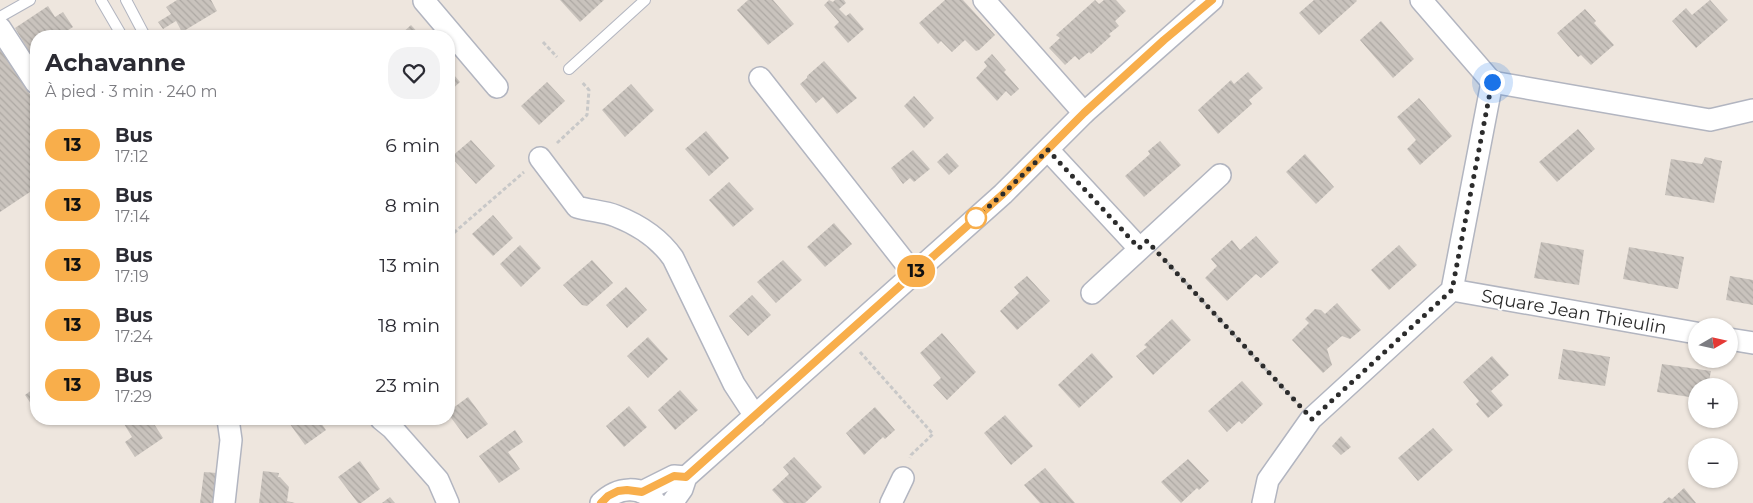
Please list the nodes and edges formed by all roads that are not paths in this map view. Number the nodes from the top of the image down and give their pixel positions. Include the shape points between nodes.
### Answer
1 (30, 0) edge
2 (101, 0) edge
3 (126, 0) edge
4 (426, 0) edge
5 (645, 0) edge
6 (984, 0) edge
7 (1212, 0) edge
8 (1420, 0) edge
9 (0, 17) edge
10 (0, 28) edge
11 (118, 30) edge
12 (142, 30) edge
13 (449, 30) edge
14 (455, 38) edge
15 (569, 69) road end
16 (30, 75) edge
17 (760, 78) dead end
18 (1492, 82) junction
19 (497, 87) dead end
20 (1753, 110) edge
21 (1084, 113) junction
22 (1048, 150) junction
23 (540, 158) road end
24 (1220, 174) dead end
25 (1143, 245) junction
26 (914, 274) junction
27 (1452, 290) junction
28 (1092, 293) dead end
29 (1688, 332) edge
30 (1738, 340) edge
31 (1753, 343) edge
32 (755, 416) junction
33 (229, 425) edge
34 (388, 425) edge
35 (686, 477) junction
36 (903, 478) road end
37 (649, 497) edge
38 (224, 503) edge
39 (448, 503) edge
40 (601, 503) edge
41 (672, 503) edge
42 (891, 503) edge
43 (1263, 503) edge

1 - 9 lane
2 - 11 lane
3 - 12 lane
4 - 13 street
5 - 15 lane
6 - 21 street
7 - 21 street
8 - 18 street
10 - 16 street
14 - 19 street
17 - 26 street
18 - 20 street via 1710,120
18 - 27 street
21 - 22 street
22 - 25 street
22 - 26 street
23 - 32 street via 577,207 615,215 666,247 734,384
24 - 25 street
25 - 28 street
26 - 32 street
27 - 29 street, Square Jean Thieulin
27 - 43 street via 1312,419 1268,480
30 - 31 street
32 - 35 street
33 - 38 street via 231,440
34 - 39 street via 438,480
35 - 37 street via 674,476
35 - 41 street
36 - 42 street
37 - 40 street via 627,490 618,491

